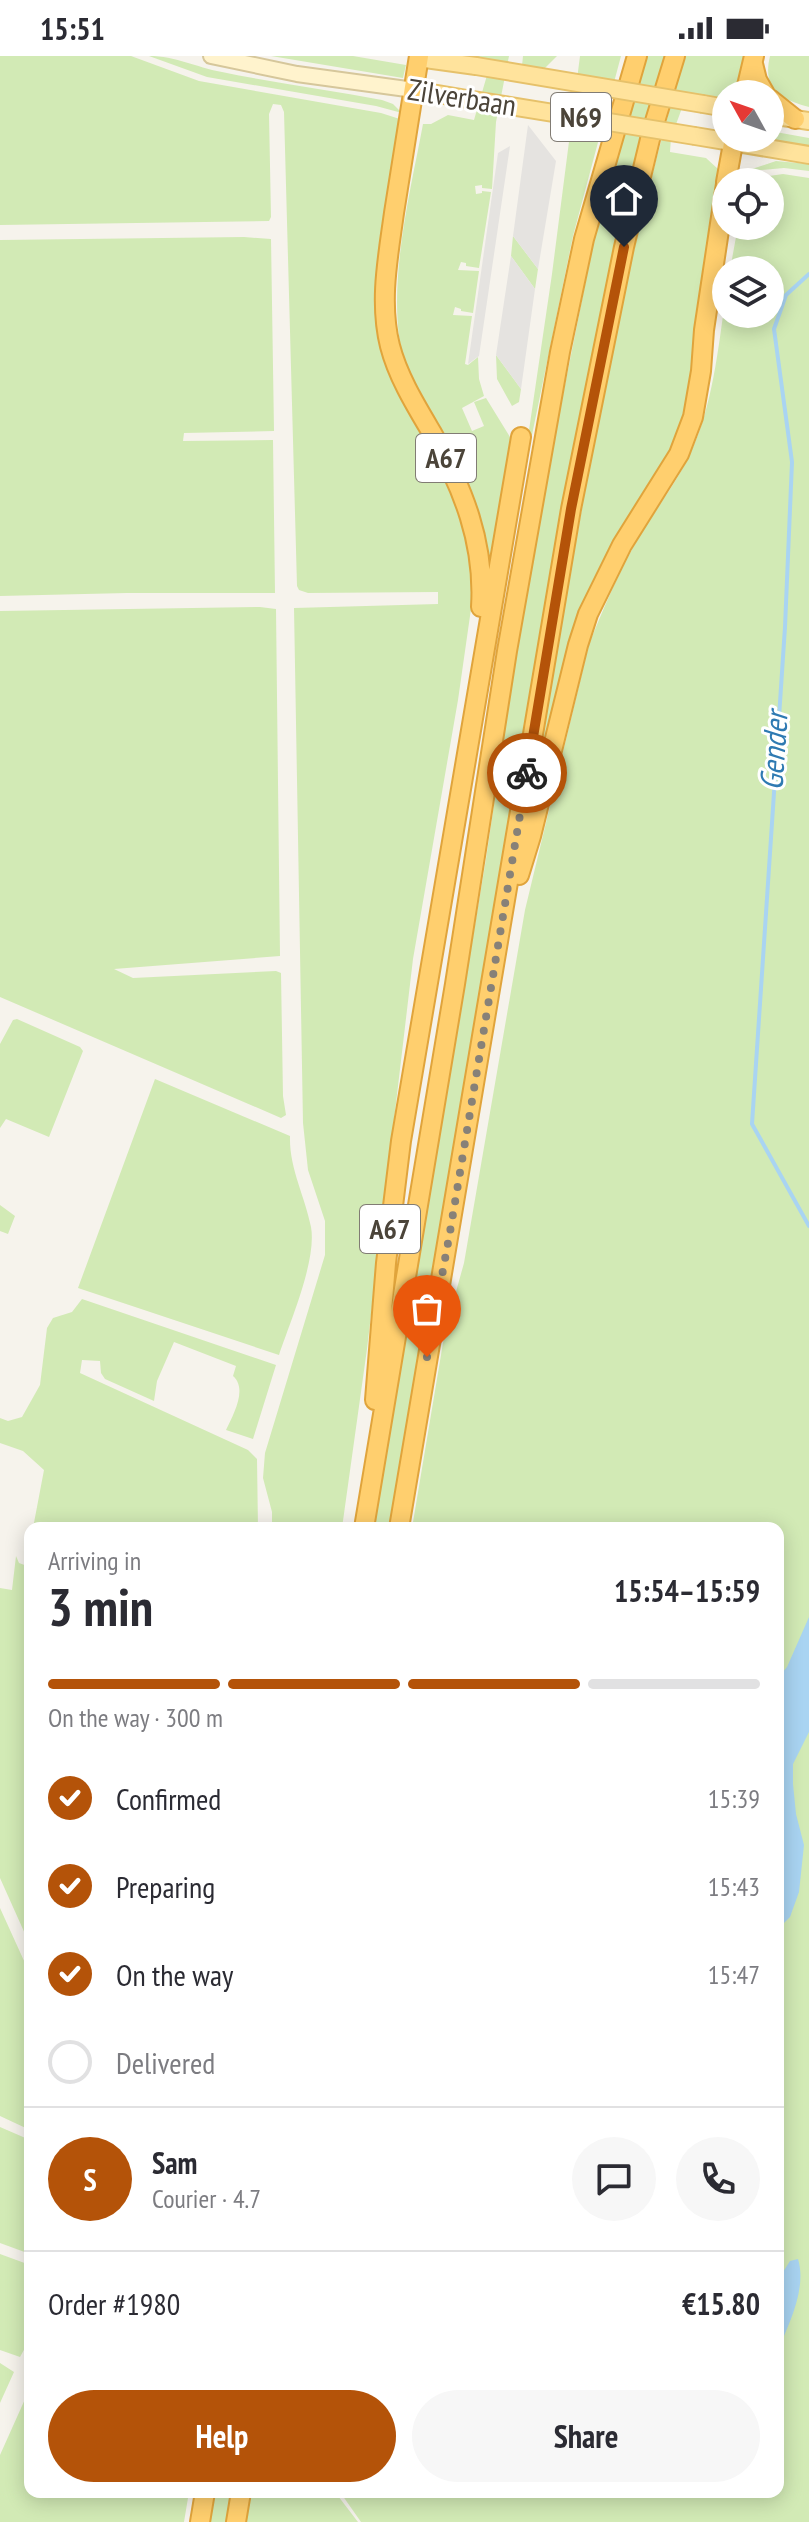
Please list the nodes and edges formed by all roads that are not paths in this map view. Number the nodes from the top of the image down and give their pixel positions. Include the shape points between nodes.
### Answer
1 (211, 56) edge
2 (637, 56) edge
3 (675, 56) edge
4 (413, 57) edge
5 (753, 59) edge
6 (748, 80) edge
7 (757, 80) edge
8 (414, 90) junction
9 (712, 106) edge
10 (784, 108) edge
11 (802, 120) edge
12 (712, 138) edge
13 (784, 150) edge
14 (809, 155) edge
15 (717, 240) edge
16 (521, 437) dead end
17 (477, 689) junction
18 (499, 935) junction
19 (374, 1463) junction
20 (365, 1522) edge
21 (400, 1522) edge
22 (204, 2498) edge
23 (240, 2498) edge
24 (200, 2522) edge
25 (236, 2522) edge

1 - 8 main road, Zilverbaan
2 - 19 highway, A67 via 584,239 560,352
3 - 18 highway, A67 via 634,203 599,361
4 - 8 highway, A67
4 - 9 main road, Zilverbaan / N69, bridge
5 - 6 highway
5 - 7 highway
8 - 12 main road, Zilverbaan / N69, bridge
8 - 17 highway, A67 via 387,268 385,316 393,358 469,508 482,596
10 - 11 highway
13 - 14 main road, Zilverbaan / N69
15 - 18 highway, A67 via 693,417 679,454 622,545 588,614 531,836
16 - 17 highway, A67
17 - 19 highway, A67 via 401,1141 376,1376
18 - 21 highway, A67
19 - 20 highway, A67
22 - 24 highway
23 - 25 highway

